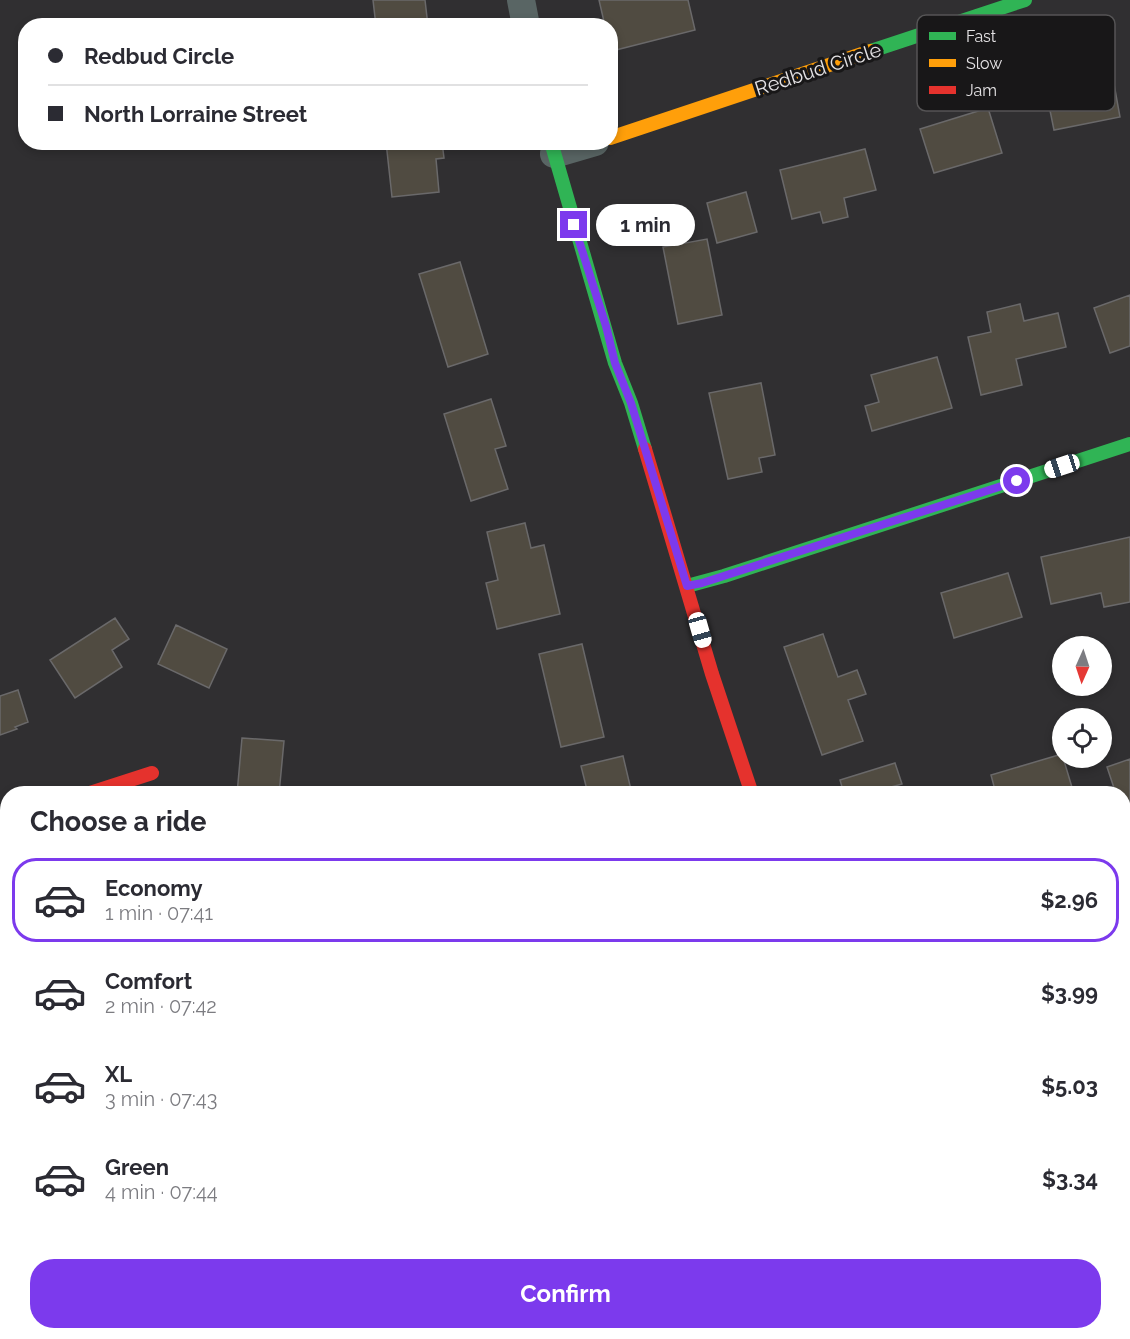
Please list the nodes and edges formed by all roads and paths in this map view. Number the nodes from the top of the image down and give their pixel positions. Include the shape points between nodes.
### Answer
1 (522, 0) edge
2 (1025, 0) edge
3 (980, 15) edge
4 (525, 18) edge
5 (917, 36) edge
6 (618, 135) edge
7 (554, 150) edge
8 (1130, 444) edge
9 (687, 586) junction
10 (152, 773) dead end
11 (112, 786) edge
12 (749, 786) edge

1 - 4 street
2 - 3 street, Redbud Circle
5 - 6 street, Redbud Circle
7 - 9 street via 615,363
8 - 9 street
9 - 12 street
10 - 11 street

